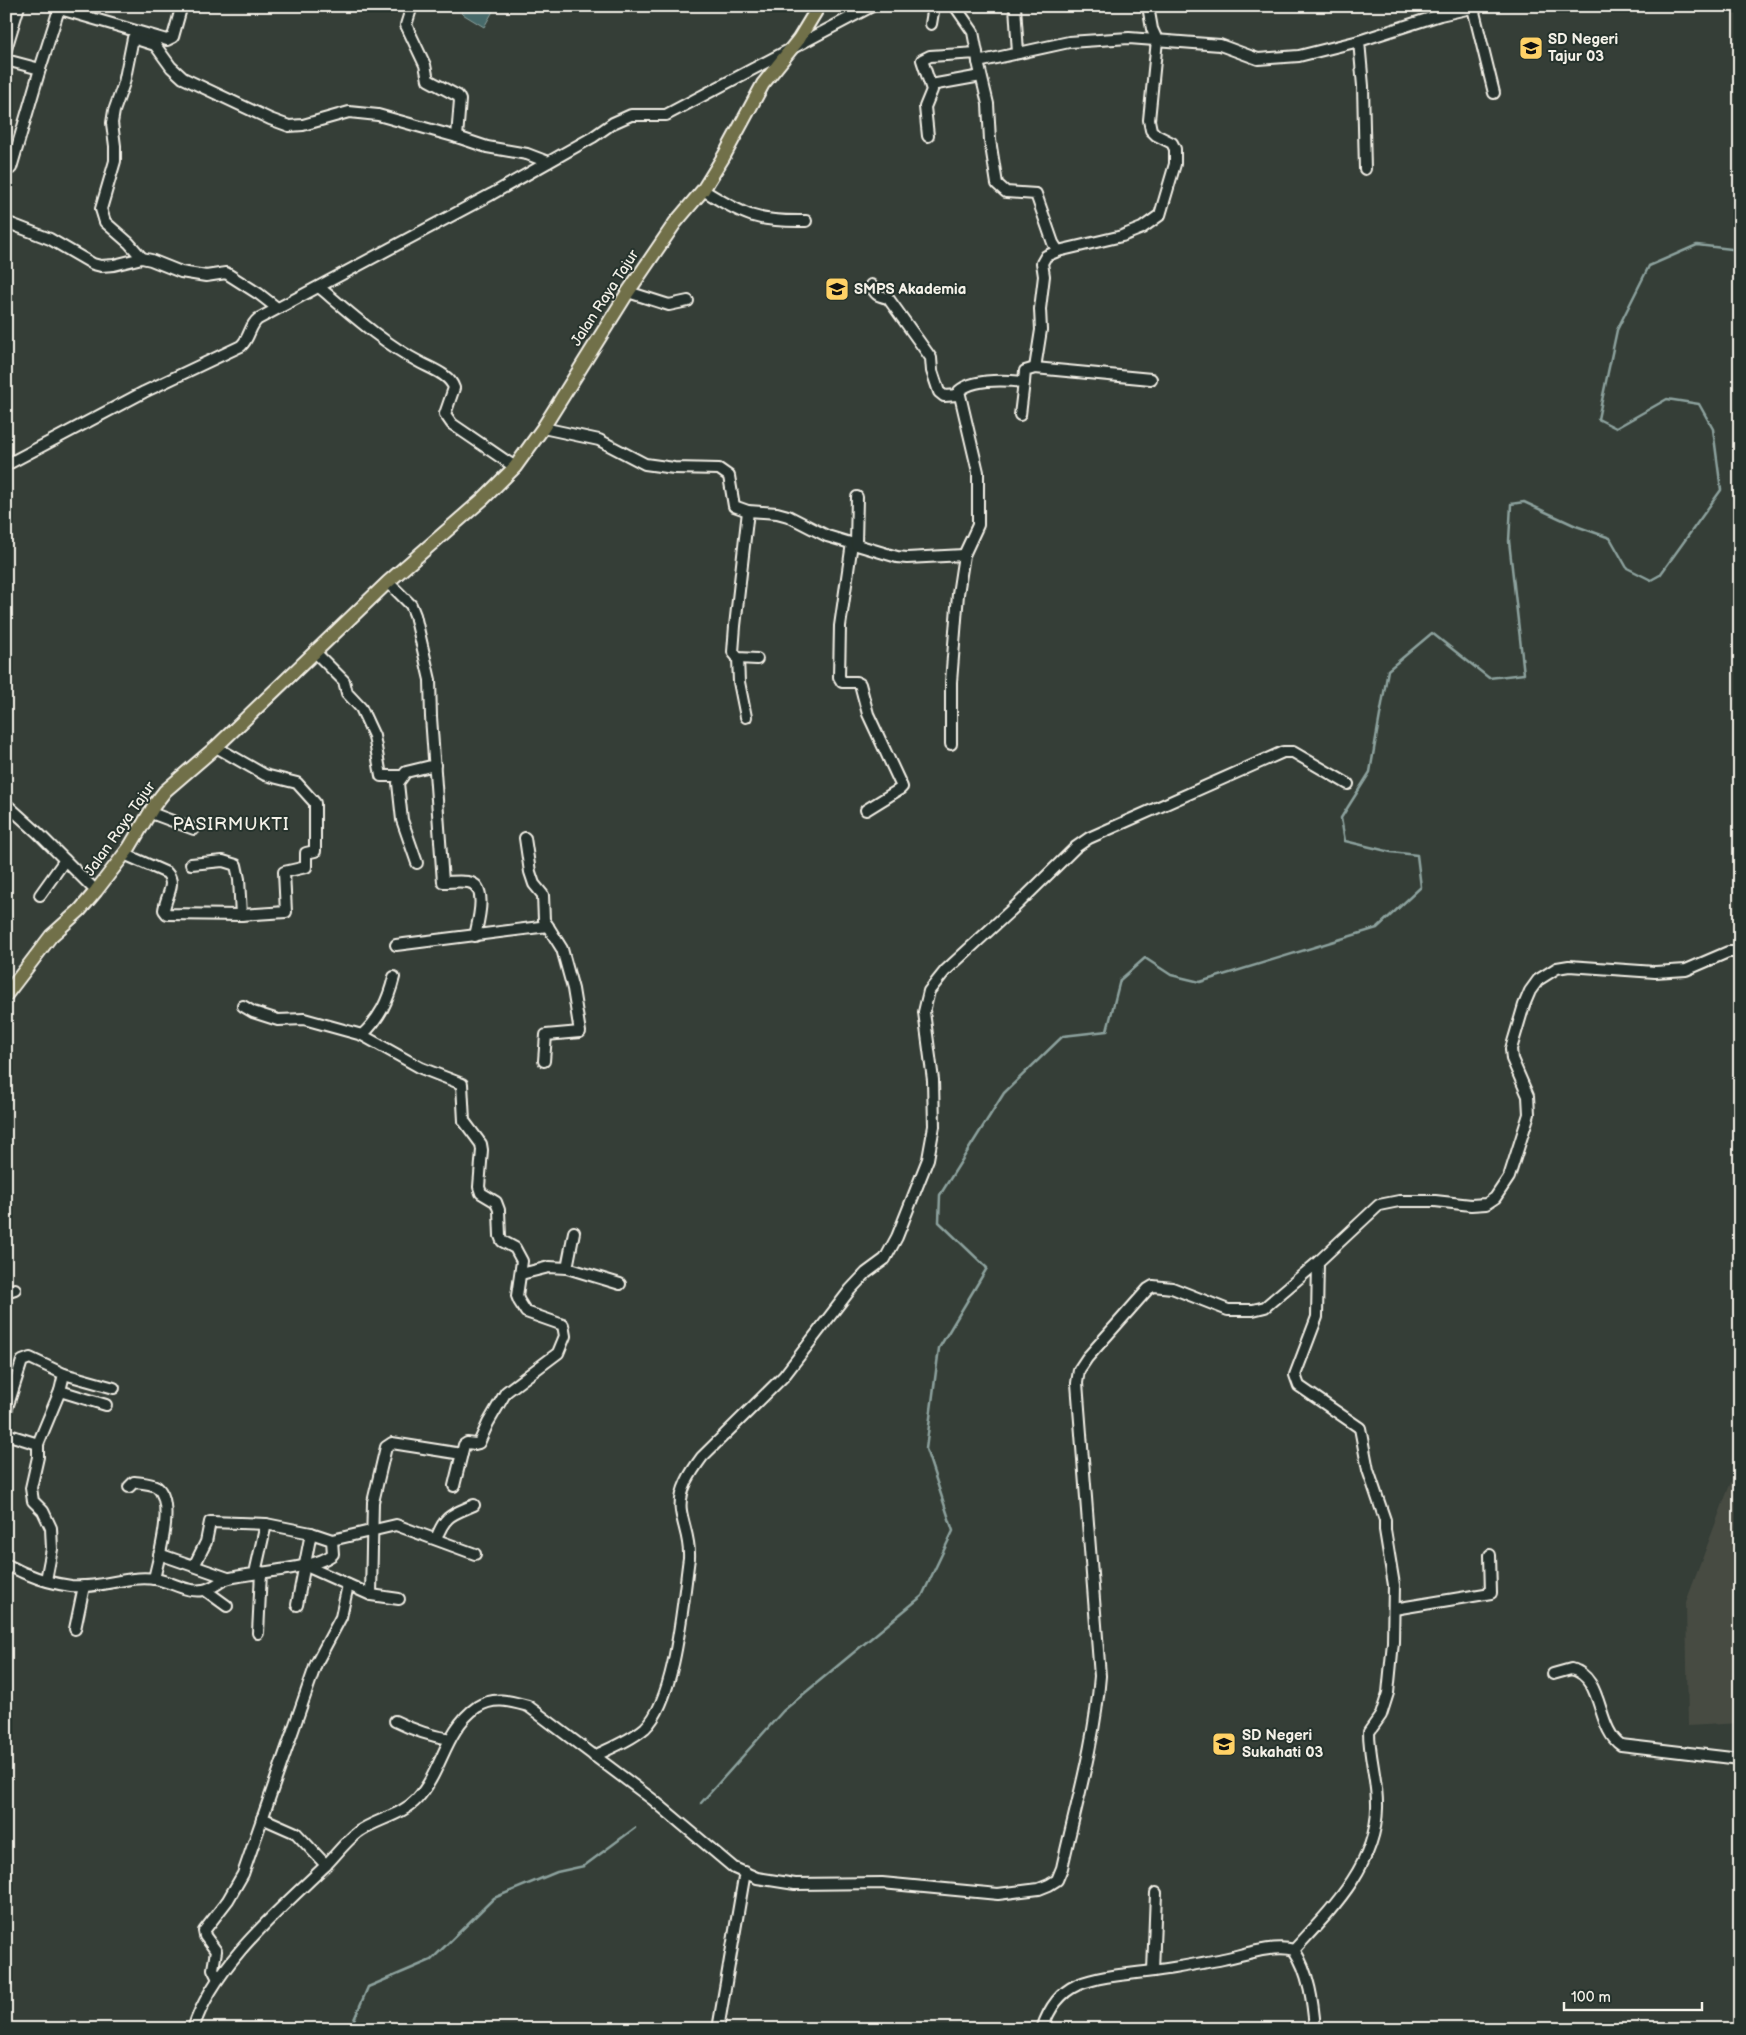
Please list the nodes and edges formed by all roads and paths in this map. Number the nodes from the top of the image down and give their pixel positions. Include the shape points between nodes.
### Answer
1 (19, 6) edge
2 (178, 6) edge
3 (412, 6) edge
4 (819, 6) edge
5 (872, 6) edge
6 (934, 6) edge
7 (955, 6) edge
8 (1015, 6) edge
9 (1148, 6) edge
10 (1476, 7) edge
11 (60, 8) edge
12 (931, 24) dead end
13 (1157, 40) junction
14 (1359, 41) junction
15 (6, 48) edge
16 (791, 49) junction
17 (1018, 53) junction
18 (978, 58) junction
19 (6, 60) edge
20 (40, 68) junction
21 (981, 76) junction
22 (931, 85) junction
23 (1494, 93) dead end
24 (928, 136) dead end
25 (457, 137) junction
26 (548, 162) junction
27 (11, 168) dead end
28 (1365, 169) dead end
29 (704, 190) junction
30 (6, 222) edge
31 (806, 222) dead end
32 (1058, 251) junction
33 (142, 258) junction
34 (871, 285) dead end
35 (319, 287) junction
36 (628, 292) junction
37 (688, 301) dead end
38 (277, 308) junction
39 (1035, 368) junction
40 (1151, 379) dead end
41 (1024, 382) junction
42 (958, 395) junction
43 (1020, 415) dead end
44 (543, 428) junction
45 (6, 465) edge
46 (515, 467) junction
47 (857, 497) dead end
48 (748, 511) junction
49 (854, 544) junction
50 (964, 555) junction
51 (388, 582) junction
52 (315, 652) junction
53 (738, 658) junction
54 (757, 659) dead end
55 (746, 717) dead end
56 (951, 744) dead end
57 (216, 747) junction
58 (435, 765) junction
59 (402, 776) junction
60 (1348, 784) dead end
61 (6, 804) edge
62 (866, 810) dead end
63 (151, 813) junction
64 (194, 829) dead end
65 (525, 838) dead end
66 (124, 854) junction
67 (65, 860) junction
68 (417, 863) dead end
69 (191, 864) dead end
70 (96, 891) junction
71 (40, 895) dead end
72 (241, 915) junction
73 (548, 926) junction
74 (475, 936) junction
75 (396, 945) dead end
76 (1740, 952) edge
77 (394, 977) dead end
78 (6, 995) edge
79 (243, 1006) dead end
80 (362, 1035) junction
81 (544, 1061) dead end
82 (574, 1232) dead end
83 (1318, 1262) junction
84 (567, 1268) junction
85 (521, 1274) junction
86 (620, 1284) dead end
87 (64, 1374) junction
88 (90, 1381) junction
89 (114, 1388) dead end
90 (60, 1391) junction
91 (85, 1398) junction
92 (106, 1405) dead end
93 (6, 1411) edge
94 (6, 1434) edge
95 (38, 1444) junction
96 (462, 1454) junction
97 (454, 1486) dead end
98 (129, 1487) dead end
99 (474, 1505) dead end
100 (266, 1524) junction
101 (371, 1532) junction
102 (311, 1533) junction
103 (332, 1540) junction
104 (436, 1540) junction
105 (159, 1554) junction
106 (475, 1554) dead end
107 (1490, 1556) dead end
108 (6, 1565) edge
109 (304, 1565) junction
110 (194, 1566) junction
111 (258, 1573) junction
112 (228, 1578) junction
113 (154, 1579) junction
114 (46, 1580) junction
115 (348, 1585) junction
116 (84, 1586) junction
117 (205, 1590) junction
118 (371, 1596) junction
119 (399, 1599) dead end
120 (297, 1605) dead end
121 (227, 1606) dead end
122 (1394, 1609) junction
123 (74, 1629) dead end
124 (258, 1633) dead end
125 (1553, 1674) dead end
126 (395, 1722) dead end
127 (450, 1739) junction
128 (594, 1756) junction
129 (1740, 1759) edge
130 (262, 1818) junction
131 (326, 1865) junction
132 (744, 1872) junction
133 (1156, 1893) dead end
134 (1294, 1950) junction
135 (1153, 1971) junction
136 (218, 1979) junction
137 (193, 2029) edge
138 (718, 2029) edge
139 (1042, 2029) edge
140 (1315, 2029) edge

1 - 15 street
2 - 11 street via 180,12 173,37 167,40
3 - 25 street via 406,25 422,58 428,80 458,96
4 - 16 main road, Jalan Raya Tajur
5 - 16 street
6 - 12 street
7 - 18 street via 973,32
8 - 17 street
9 - 13 street
10 - 14 street
10 - 23 street
11 - 20 street
13 - 14 street via 1220,45 1258,59 1299,56
13 - 17 street via 1129,38 1069,42
13 - 32 street via 1149,120 1151,130 1175,149 1175,164 1160,216 1122,236
14 - 28 street
16 - 26 street via 666,115 627,116
16 - 29 main road, Jalan Raya Tajur via 763,84
17 - 18 street
18 - 21 street
18 - 22 street via 924,58
19 - 20 street
20 - 27 street
21 - 22 street
21 - 32 street via 988,104 997,184 1006,192 1036,194
22 - 24 street via 925,107
25 - 26 street
25 - 33 street via 378,115 349,112 302,126 289,126 183,78 155,45 133,38 124,83 114,111 115,161 102,209 106,222
26 - 35 street
29 - 31 street via 752,217
29 - 36 main road, Jalan Raya Tajur via 675,223
30 - 33 street via 50,239 93,264 101,266
32 - 39 street via 1046,256 1042,263 1041,330
33 - 38 street via 182,272 206,276 226,274
34 - 42 street via 874,293 888,298 931,358 939,392 944,396
35 - 38 street
35 - 46 street via 368,329 447,378 454,388 446,418
36 - 37 street via 669,305
36 - 44 main road, Jalan Raya Tajur
38 - 45 street via 255,321 241,346 144,392
39 - 40 street
39 - 41 street via 1025,371
41 - 42 street via 992,380 962,388
41 - 43 street
42 - 50 street via 978,472 978,525
44 - 46 main road, Jalan Raya Tajur
44 - 48 street via 599,440 645,464 719,469 729,476 734,506
46 - 51 main road, Jalan Raya Tajur
47 - 49 street
48 - 49 street via 788,516 816,532
48 - 53 street via 733,652
49 - 50 street via 907,558
49 - 62 street via 840,626 839,680 860,684 868,714 902,787
50 - 56 street via 952,663
51 - 52 main road, Jalan Raya Tajur
51 - 58 street via 411,605 418,625 432,693
52 - 57 main road, Jalan Raya Tajur
52 - 59 street via 344,681 347,693 361,708 374,736 381,776
53 - 54 street
53 - 55 street
57 - 63 main road, Jalan Raya Tajur via 166,791
57 - 72 street via 265,775 297,783 315,803 315,851 306,853 306,867 284,872 286,912
58 - 59 street via 406,772
58 - 74 street via 443,882 468,882 479,891 481,904
59 - 68 street via 398,783 399,807
60 - 128 street via 1293,752 1282,752 1089,838 945,971 928,991 924,1012 933,1080 934,1126 928,1159 897,1237 885,1259 850,1290 784,1376 692,1470 683,1491 681,1509 690,1542 689,1558 670,1679 661,1704 646,1727
61 - 67 street
63 - 64 street
63 - 66 main road, Jalan Raya Tajur
65 - 73 street via 530,872 543,895 544,920
66 - 70 main road, Jalan Raya Tajur
66 - 72 street via 170,877 172,883 164,906 167,914
67 - 70 street
67 - 71 street
69 - 72 street via 222,861 236,865
70 - 78 main road, Jalan Raya Tajur via 51,936
73 - 74 street
73 - 81 street via 562,949 580,1032 546,1036
74 - 75 street
76 - 83 street via 1728,952 1686,970 1655,972 1569,966 1557,968 1538,980 1524,1005 1511,1048 1515,1069 1528,1096 1529,1114 1509,1177 1495,1198 1486,1204 1472,1205 1399,1200 1379,1205
77 - 80 street via 381,1014
79 - 80 street via 278,1020 304,1019
80 - 85 street via 421,1068 462,1084 464,1121 482,1150 479,1188 498,1206 500,1236 519,1253
82 - 84 street
83 - 122 street via 1317,1317 1295,1375 1299,1386 1360,1428 1368,1470 1385,1520 1393,1570
83 - 132 street via 1265,1307 1253,1310 1228,1310 1172,1288 1153,1286 1079,1370 1077,1383 1100,1676 1090,1740 1057,1880 1039,1889 998,1894 882,1883 795,1884 757,1878
84 - 85 street via 549,1267
84 - 86 street
85 - 96 street via 517,1296 522,1307 526,1312 562,1325 566,1336 558,1353 506,1392 480,1442 466,1443
87 - 88 street
87 - 90 street
87 - 93 street via 25,1358
88 - 89 street
88 - 91 street
90 - 91 street
90 - 95 street
91 - 92 street
94 - 95 street
95 - 114 street via 30,1488 33,1501 43,1511 51,1528 52,1549
96 - 97 street
96 - 101 street via 388,1444 373,1502
98 - 105 street via 134,1482 150,1484 158,1488 162,1496 165,1528
99 - 104 street via 444,1520
100 - 102 street
100 - 110 street via 210,1522 206,1542
100 - 111 street
101 - 103 street
101 - 104 street via 396,1525
101 - 118 street
102 - 103 street
102 - 109 street
103 - 109 street via 333,1554 327,1559
104 - 106 street
105 - 110 street
105 - 113 street
107 - 122 street via 1491,1593
108 - 114 street
109 - 111 street
109 - 115 street
109 - 120 street
110 - 112 street
111 - 112 street
111 - 124 street
112 - 117 street
113 - 116 street
113 - 117 street via 184,1589
114 - 116 street
115 - 118 street
115 - 130 street via 341,1617 316,1664
116 - 123 street
117 - 121 street
118 - 119 street
122 - 134 street via 1388,1693 1381,1715 1369,1732 1377,1809 1372,1838 1347,1888
125 - 129 street via 1571,1669 1581,1674 1594,1690 1609,1733 1621,1745
126 - 127 street
127 - 128 street via 477,1708 489,1701 507,1701 528,1706
127 - 131 street via 426,1787 416,1799 358,1832
128 - 132 street via 652,1799 734,1868
130 - 131 street via 296,1833
130 - 136 street via 238,1884 204,1931 216,1951 213,1968
131 - 136 street via 244,1946
132 - 138 street
133 - 135 street
134 - 135 street via 1262,1951
134 - 140 street via 1307,1981
135 - 139 street via 1076,1986 1062,1995
136 - 137 street

